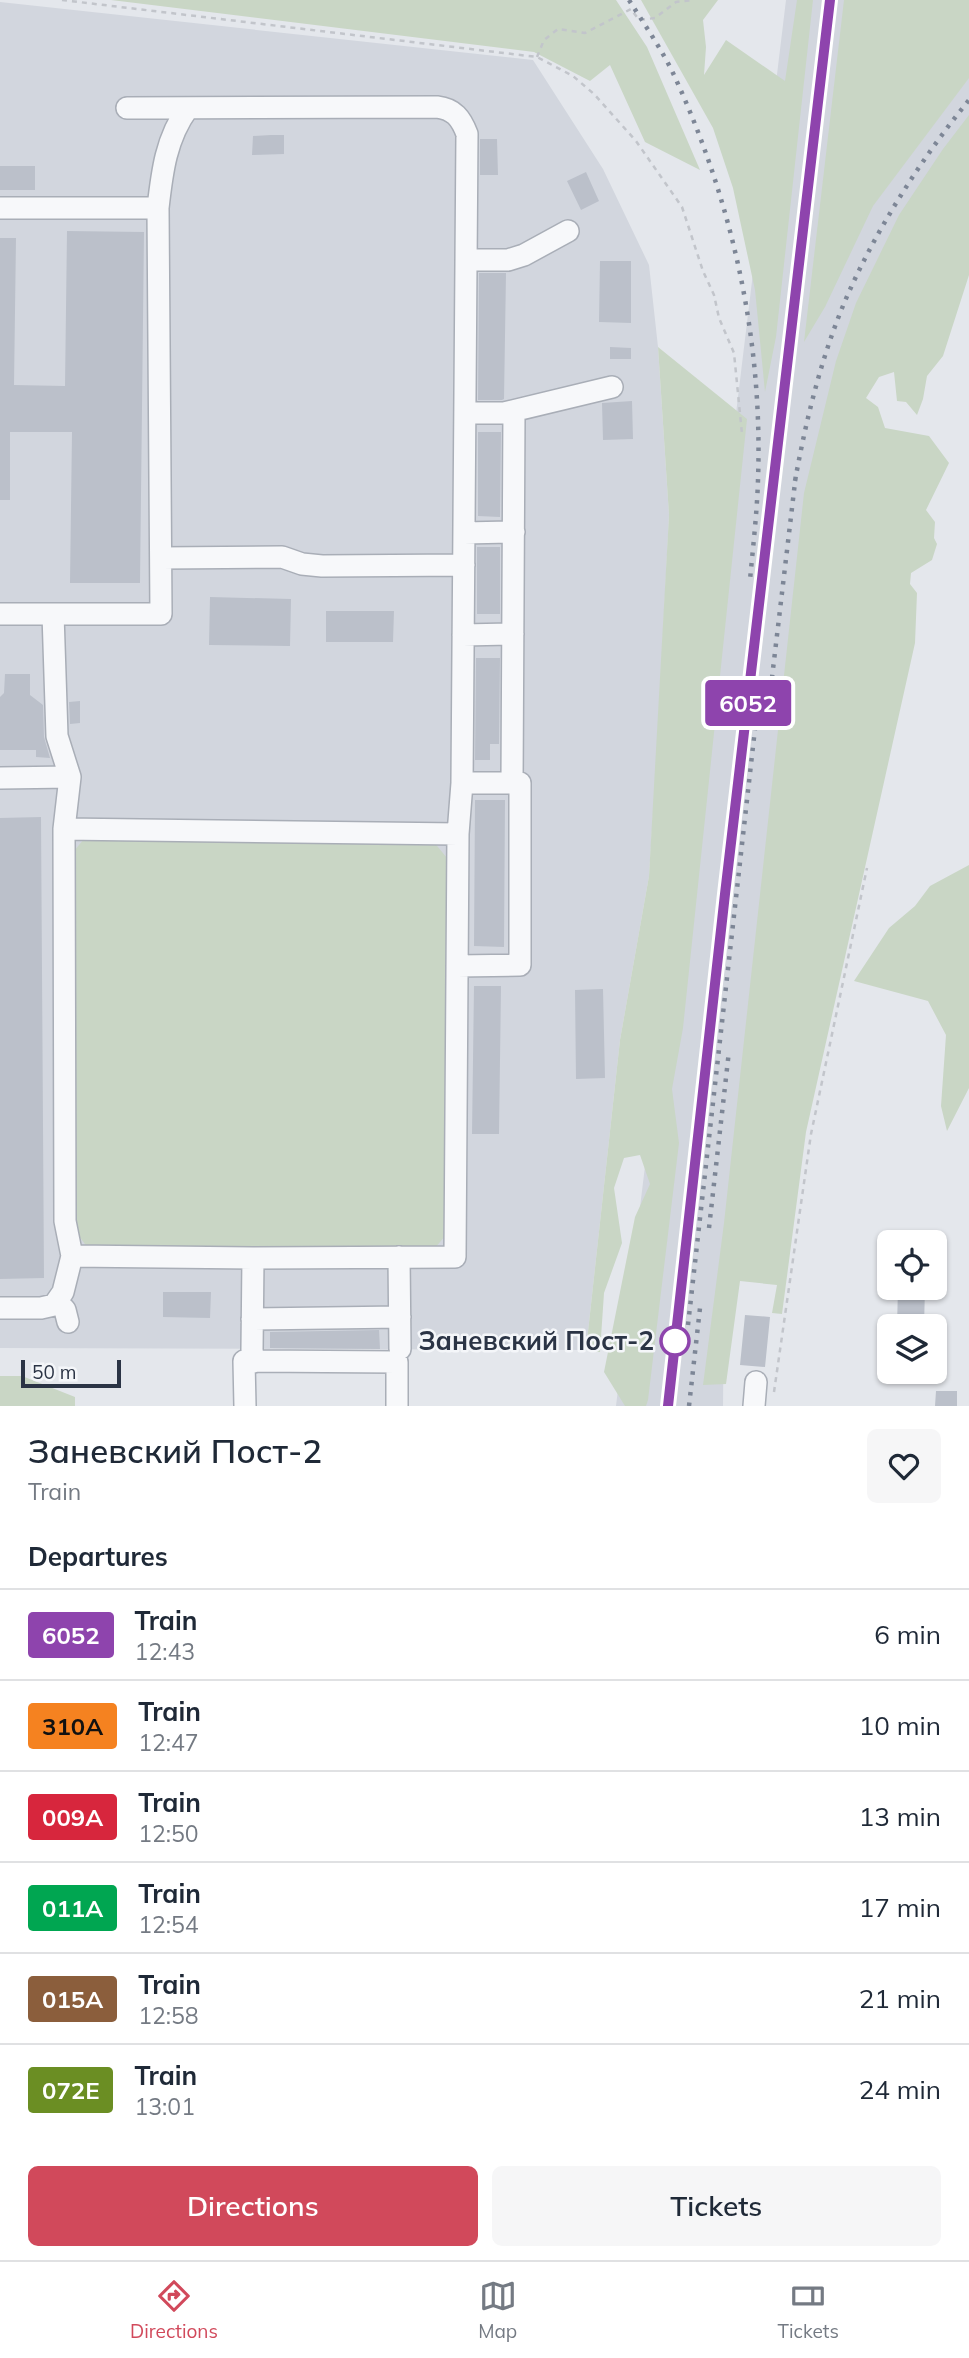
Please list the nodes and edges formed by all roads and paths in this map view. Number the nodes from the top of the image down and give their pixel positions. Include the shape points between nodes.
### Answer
1 (62, 0) edge
2 (694, 0) edge
3 (537, 57) junction
4 (127, 107) dead end
5 (188, 107) junction
6 (0, 208) edge
7 (158, 208) junction
8 (568, 231) dead end
9 (466, 260) junction
10 (612, 387) dead end
11 (514, 411) junction
12 (465, 412) junction
13 (742, 435) dead end
14 (514, 532) junction
15 (464, 533) junction
16 (161, 558) junction
17 (464, 565) junction
18 (0, 614) edge
19 (53, 614) junction
20 (513, 634) junction
21 (463, 635) junction
22 (70, 777) junction
23 (0, 778) edge
24 (462, 783) junction
25 (512, 783) junction
26 (64, 829) junction
27 (458, 834) junction
28 (867, 868) dead end
29 (457, 965) junction
30 (72, 1256) junction
31 (399, 1257) junction
32 (253, 1258) junction
33 (57, 1301) junction
34 (0, 1308) edge
35 (400, 1317) junction
36 (252, 1319) junction
37 (68, 1322) dead end
38 (400, 1349) dead end
39 (254, 1362) junction
40 (765, 1387) joint
41 (245, 1406) edge
42 (397, 1406) edge
43 (754, 1406) edge

1 - 3 path
2 - 3 path via 671,5 654,18 639,20 631,9 586,33 561,28 544,40
3 - 13 path via 573,76 594,94 636,141 682,207 734,353
4 - 5 lane
5 - 7 lane via 168,145
5 - 9 lane via 448,108 467,134
6 - 7 lane
7 - 16 lane
8 - 9 lane via 508,260
9 - 12 lane
10 - 11 lane
11 - 12 lane
11 - 14 lane
12 - 15 lane
14 - 15 lane
14 - 20 lane
15 - 17 lane
16 - 17 lane via 282,557 322,566
16 - 19 lane via 161,614
17 - 21 lane
18 - 19 lane
19 - 22 lane via 57,736
20 - 21 lane
20 - 25 lane
21 - 24 lane
22 - 23 lane
22 - 26 lane
24 - 25 lane
24 - 27 lane
25 - 29 lane via 520,783 520,965
26 - 27 lane
26 - 30 lane via 65,1221
27 - 29 lane
28 - 40 path via 811,1134
29 - 31 lane via 455,1257
30 - 32 lane
30 - 33 lane
31 - 32 lane
31 - 35 lane
32 - 36 lane
33 - 34 lane via 41,1308
33 - 37 lane
35 - 36 lane
35 - 38 lane
36 - 39 lane
39 - 41 lane via 244,1361
39 - 42 lane via 397,1362
40 - 43 lane

